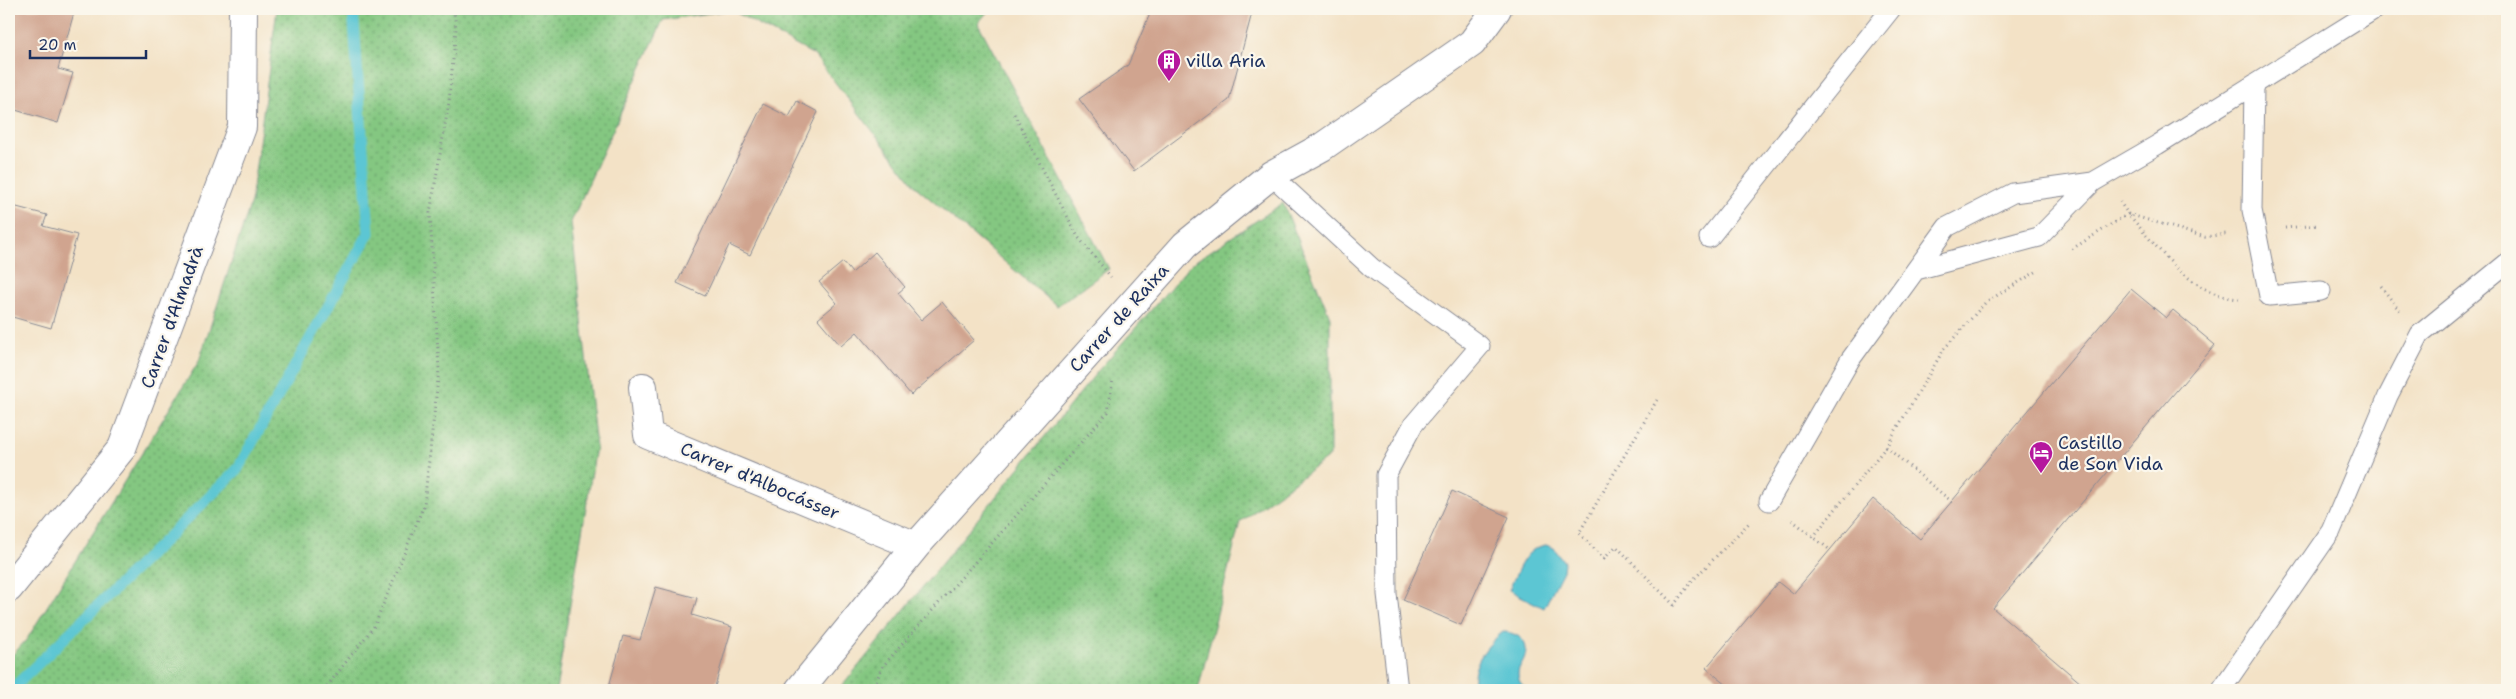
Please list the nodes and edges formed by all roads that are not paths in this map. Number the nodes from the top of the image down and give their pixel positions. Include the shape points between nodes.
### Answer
1 (243, 9) edge
2 (1496, 9) edge
3 (1891, 9) edge
4 (2375, 9) edge
5 (2254, 86) junction
6 (1271, 175) junction
7 (2093, 182) junction
8 (1708, 238) dead end
9 (2507, 263) edge
10 (1916, 270) junction
11 (2321, 291) dead end
12 (643, 387) dead end
13 (1769, 501) road end
14 (916, 546) junction
15 (9, 588) edge
16 (799, 690) edge
17 (1398, 690) edge
18 (2221, 690) edge

1 - 15 street, Carrer d'Almadrà via 242,127 122,448
2 - 6 street, Carrer de Raixa via 1472,43 1322,147
3 - 8 lane
4 - 5 lane
5 - 7 lane
5 - 11 lane via 2252,210 2269,296
6 - 14 street, Carrer de Raixa via 1185,245
6 - 17 lane via 1372,268 1480,346 1413,426 1386,475 1387,594
7 - 10 lane via 2039,237
7 - 10 lane via 2013,193 1947,227
9 - 18 lane via 2420,334 2388,396 2331,531
10 - 13 lane via 1850,360
12 - 14 street, Carrer d'Albocásser via 648,435
14 - 16 street, Carrer de Raixa

